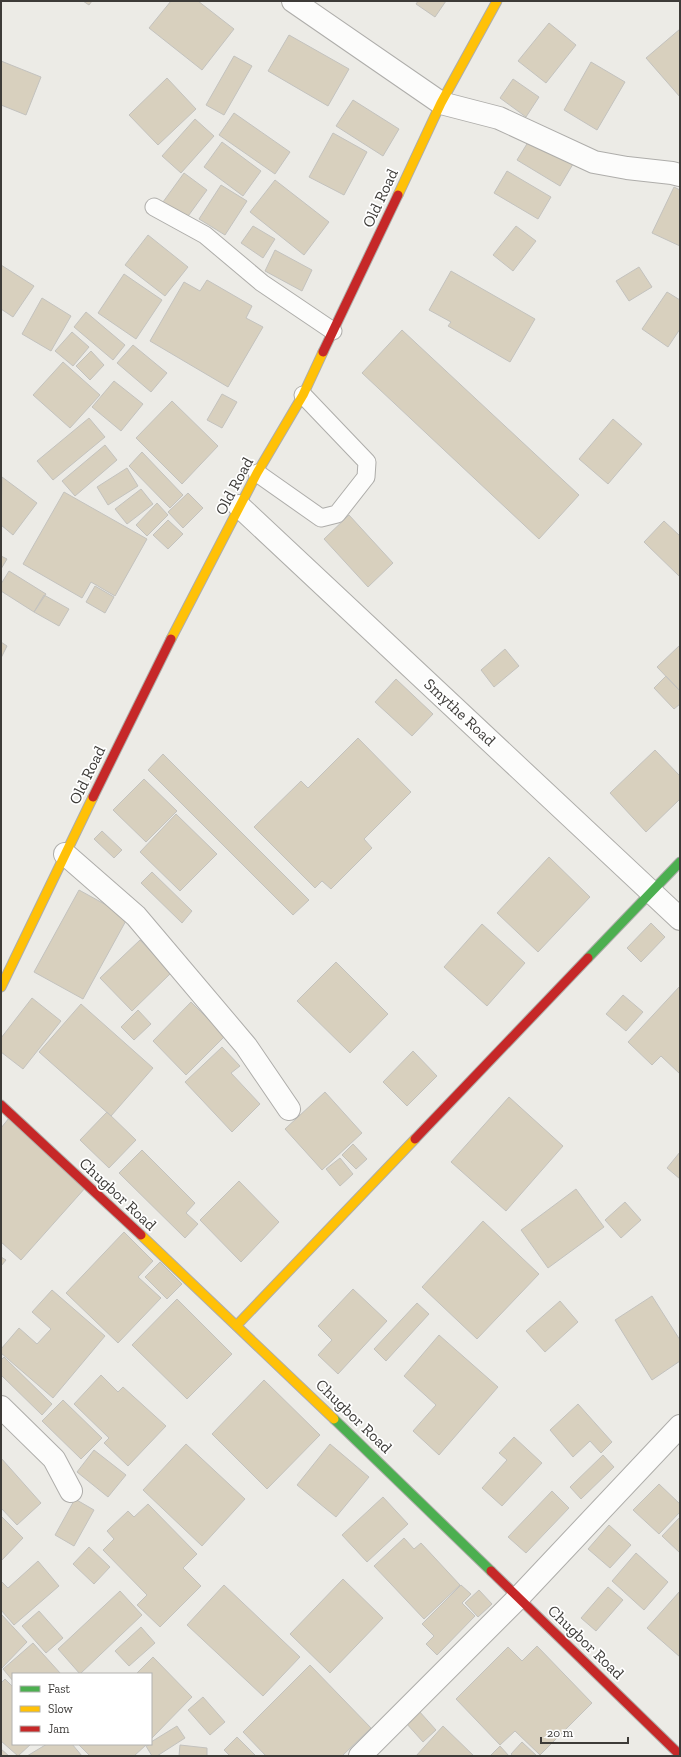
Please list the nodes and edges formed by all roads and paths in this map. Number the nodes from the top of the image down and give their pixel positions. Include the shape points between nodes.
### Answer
1 (293, 1) edge
2 (497, 1) edge
3 (441, 103) junction
4 (680, 175) edge
5 (154, 207) dead end
6 (333, 331) junction
7 (303, 395) junction
8 (257, 473) junction
9 (239, 506) junction
10 (65, 854) junction
11 (680, 862) edge
12 (652, 892) junction
13 (680, 919) edge
14 (1, 987) edge
15 (1, 1105) edge
16 (289, 1109) dead end
17 (237, 1325) junction
18 (1, 1407) edge
19 (680, 1426) edge
20 (71, 1491) dead end
21 (519, 1598) junction
22 (680, 1755) edge
23 (360, 1756) edge

1 - 3 street
2 - 3 street, Old Road
3 - 4 street via 499,118 594,162
3 - 6 street, Old Road
5 - 6 lane via 205,235 262,283
6 - 7 street, Old Road
7 - 8 street, Old Road
7 - 8 lane via 367,462 366,477 336,514 320,518
8 - 9 street, Old Road
9 - 10 street, Old Road
9 - 12 street, Smythe Road
10 - 14 street, Old Road
10 - 16 street via 136,916 246,1046
11 - 12 street
12 - 13 street, Smythe Road
12 - 17 street
15 - 17 street, Chugbor Road
17 - 21 street, Chugbor Road
18 - 20 street via 54,1459
19 - 21 street
21 - 22 street, Chugbor Road
21 - 23 street

